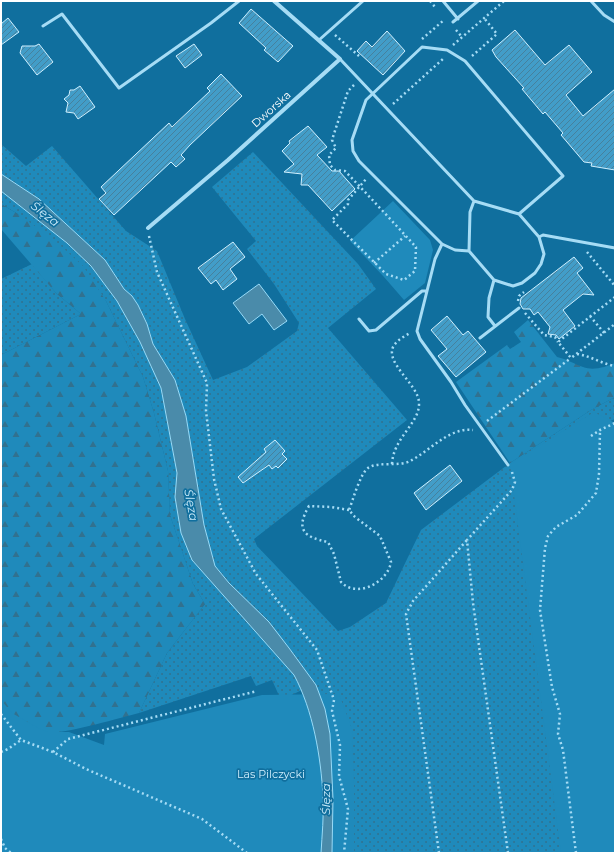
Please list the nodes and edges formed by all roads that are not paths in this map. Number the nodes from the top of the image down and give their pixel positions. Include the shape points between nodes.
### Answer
1 (238, 1) edge
2 (274, 1) edge
3 (363, 1) edge
4 (443, 1) edge
5 (478, 1) edge
6 (591, 1) edge
7 (458, 19) junction
8 (453, 22) dead end
9 (615, 22) edge
10 (43, 26) dead end
11 (319, 40) junction
12 (340, 59) junction
13 (371, 94) junction
14 (474, 200) junction
15 (519, 214) junction
16 (148, 228) road end
17 (539, 237) junction
18 (442, 244) junction
19 (615, 248) edge
20 (469, 251) junction
21 (494, 280) junction
22 (427, 291) junction
23 (520, 308) road end
24 (359, 319) dead end
25 (495, 326) junction
26 (480, 338) dead end
27 (508, 465) road end

1 - 10 lane via 119,88 62,14
2 - 11 street
3 - 11 lane
4 - 7 lane
5 - 7 lane
6 - 9 lane
7 - 8 lane
11 - 12 street
12 - 13 lane
12 - 16 street, Dworska
13 - 14 lane
13 - 15 lane via 422,47 446,50 465,62 563,176
13 - 18 lane via 366,100 352,140 353,151
14 - 15 lane
14 - 20 lane via 470,212
15 - 17 lane
17 - 19 lane via 543,235
17 - 21 lane via 544,254 535,273 513,286
18 - 20 lane via 455,250
18 - 22 lane via 435,259
20 - 21 lane
21 - 25 lane via 489,298 488,317
22 - 24 lane via 422,291 376,330 369,332
22 - 27 lane via 417,331 420,339
23 - 25 lane
25 - 26 lane

